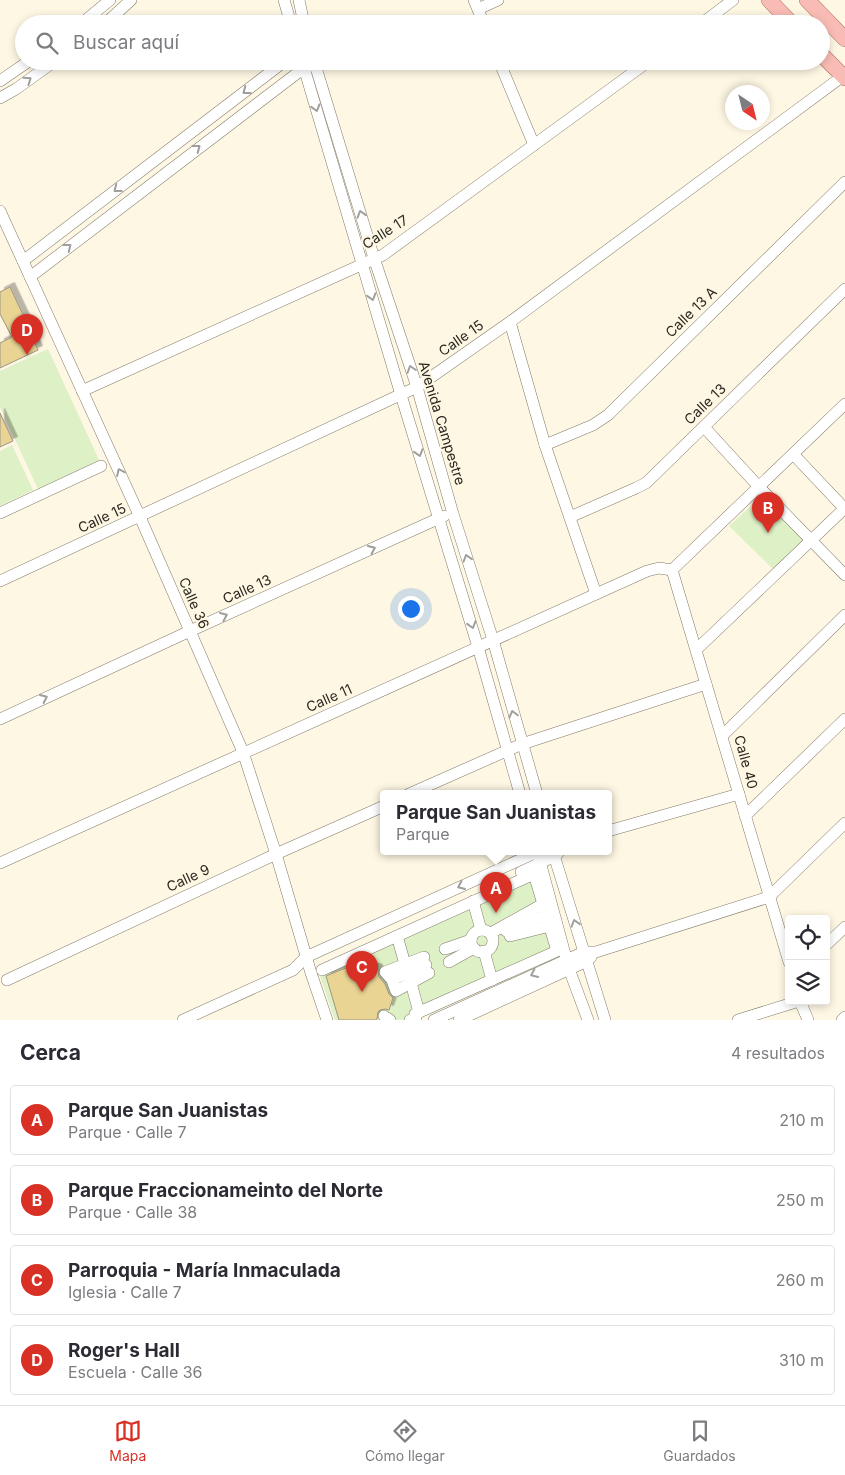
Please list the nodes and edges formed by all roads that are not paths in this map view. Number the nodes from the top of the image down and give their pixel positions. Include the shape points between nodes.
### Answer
1 (110, 0) edge
2 (131, 0) edge
3 (284, 0) edge
4 (299, 0) edge
5 (498, 0) edge
6 (733, 0) edge
7 (770, 0) edge
8 (807, 0) edge
9 (476, 5) edge
10 (92, 15) edge
11 (115, 15) edge
12 (288, 15) edge
13 (302, 15) edge
14 (713, 15) edge
15 (784, 15) edge
16 (822, 15) edge
17 (830, 24) edge
18 (845, 39) edge
19 (830, 63) edge
20 (16, 70) edge
21 (42, 70) edge
22 (273, 70) edge
23 (301, 70) edge
24 (311, 70) edge
25 (311, 70) edge
26 (503, 70) edge
27 (637, 70) edge
28 (844, 77) edge
29 (0, 81) edge
30 (0, 98) edge
31 (534, 145) junction
32 (157, 158) junction
33 (166, 172) junction
34 (845, 182) edge
35 (0, 211) edge
36 (374, 258) junction
37 (23, 261) junction
38 (362, 263) junction
39 (30, 277) junction
40 (845, 289) edge
41 (510, 322) junction
42 (417, 387) junction
43 (82, 391) junction
44 (401, 395) junction
45 (845, 404) edge
46 (704, 427) junction
47 (545, 445) junction
48 (793, 454) junction
49 (101, 466) dead end
50 (759, 486) junction
51 (845, 508) edge
52 (0, 513) edge
53 (453, 514) junction
54 (570, 516) junction
55 (140, 517) junction
56 (439, 518) junction
57 (812, 540) junction
58 (672, 570) junction
59 (845, 575) edge
60 (0, 581) edge
61 (596, 594) junction
62 (845, 615) edge
63 (190, 631) junction
64 (493, 640) junction
65 (478, 647) junction
66 (697, 649) junction
67 (706, 684) junction
68 (0, 718) edge
69 (845, 719) edge
70 (723, 734) junction
71 (522, 744) junction
72 (507, 751) junction
73 (244, 752) junction
74 (418, 790) edge
75 (519, 790) edge
76 (535, 790) edge
77 (739, 794) junction
78 (380, 808) edge
79 (745, 816) junction
80 (845, 823) edge
81 (612, 831) edge
82 (276, 854) junction
83 (530, 855) edge
84 (538, 855) edge
85 (553, 855) edge
86 (557, 855) edge
87 (0, 863) edge
88 (541, 863) junction
89 (770, 897) junction
90 (470, 903) junction
91 (547, 915) junction
92 (845, 927) edge
93 (397, 936) junction
94 (483, 940) junction
95 (830, 940) edge
96 (362, 952) junction
97 (589, 955) junction
98 (447, 956) dead end
99 (306, 957) junction
100 (788, 960) edge
101 (405, 964) junction
102 (568, 964) junction
103 (426, 965) junction
104 (362, 966) dead end
105 (293, 970) junction
106 (316, 970) junction
107 (495, 979) junction
108 (7, 980) dead end
109 (391, 981) junction
110 (411, 983) junction
111 (786, 1005) edge
112 (801, 1005) edge
113 (415, 1016) edge
114 (845, 1017) edge
115 (183, 1020) edge
116 (327, 1020) edge
117 (434, 1020) edge
118 (459, 1020) edge
119 (588, 1020) edge
120 (604, 1020) edge
121 (738, 1020) edge
122 (808, 1020) edge
123 (842, 1020) edge

1 - 10 street
2 - 11 street
3 - 12 street
4 - 13 street
5 - 9 street
6 - 14 street
7 - 15 main road
8 - 16 main road
17 - 18 main road
19 - 28 main road
20 - 29 street
30 -> 21 street
22 -> 32 street
33 -> 23 street
36 -> 24 street, Avenida Campestre
25 -> 38 street
26 - 31 street
27 - 31 street, Calle 17
28 - 41 street, Calle 15
31 - 36 street, Calle 17 via 383,255
32 - 33 street
32 -> 37 street
39 -> 33 street
34 - 47 street, Calle 13 A via 608,415 593,425
35 - 37 street, Calle 36
36 - 38 street, Calle 17
42 -> 36 street, Avenida Campestre
37 - 39 street, Calle 36
38 - 43 street, Calle 17
38 -> 44 street
39 - 43 street, Calle 36
40 - 46 street, Calle 13
41 - 42 street, Calle 15
41 - 47 street
42 - 44 street, Calle 15
42 - 53 street, Avenida Campestre
55 -> 43 street, Calle 36
44 - 55 street, Calle 15
44 -> 56 street
45 - 48 street
46 - 50 street
46 - 54 street, Calle 13 via 646,483
47 - 54 street
48 - 50 street
48 - 51 street
49 - 52 street
50 - 57 street
50 - 58 street
51 - 57 street
53 - 56 street, Calle 13
64 -> 53 street, Avenida Campestre
54 - 61 street
55 - 60 street, Calle 15
55 - 63 street, Calle 36
63 -> 56 street, Calle 13
56 -> 65 street
57 - 59 street
57 - 66 street
58 - 61 street, Calle 11 via 659,568 647,571
58 - 66 street, Calle 40
61 - 64 street, Calle 11
62 - 70 street
68 -> 63 street, Calle 13
63 - 73 street, Calle 36
64 - 65 street, Calle 11
71 -> 64 street, Avenida Campestre
65 - 72 street
65 - 73 street, Calle 11
66 - 67 street, Calle 40
67 - 70 street, Calle 40
67 - 71 street
69 - 79 street
70 - 77 street, Calle 40
71 - 72 street
71 - 76 street, Avenida Campestre
72 - 74 street
72 - 75 street
73 - 82 street, Calle 36
73 - 87 street, Calle 11
77 - 79 street, Calle 40
77 - 81 street
78 - 82 street, Calle 9
79 - 89 street, Calle 40
80 - 89 street
82 - 99 street, Calle 36
82 - 108 street, Calle 9
83 -> 99 street
84 - 88 street
85 - 88 street
97 -> 86 street
88 - 102 street
88 - 106 street
89 - 97 street
89 - 100 street, Calle 40
90 - 91 street via 534,874
90 - 93 street
90 - 94 street
91 - 94 street
91 - 94 street
91 - 107 street via 557,951
92 - 95 street
93 - 96 street
93 - 101 street
94 - 98 street
94 - 107 street
96 - 104 street
96 - 106 street
97 - 102 street
97 - 120 street
99 - 105 street
99 - 106 street, Calle 36
101 - 103 street
101 - 109 street via 384,972
102 -> 117 street
102 - 118 street
102 - 119 street
103 - 109 street
103 - 110 street
105 - 106 street
105 - 115 street
106 - 116 street, Calle 36
107 - 113 street
109 - 110 street via 396,992
110 - 113 street
111 - 121 street
112 - 122 street
114 - 123 street

